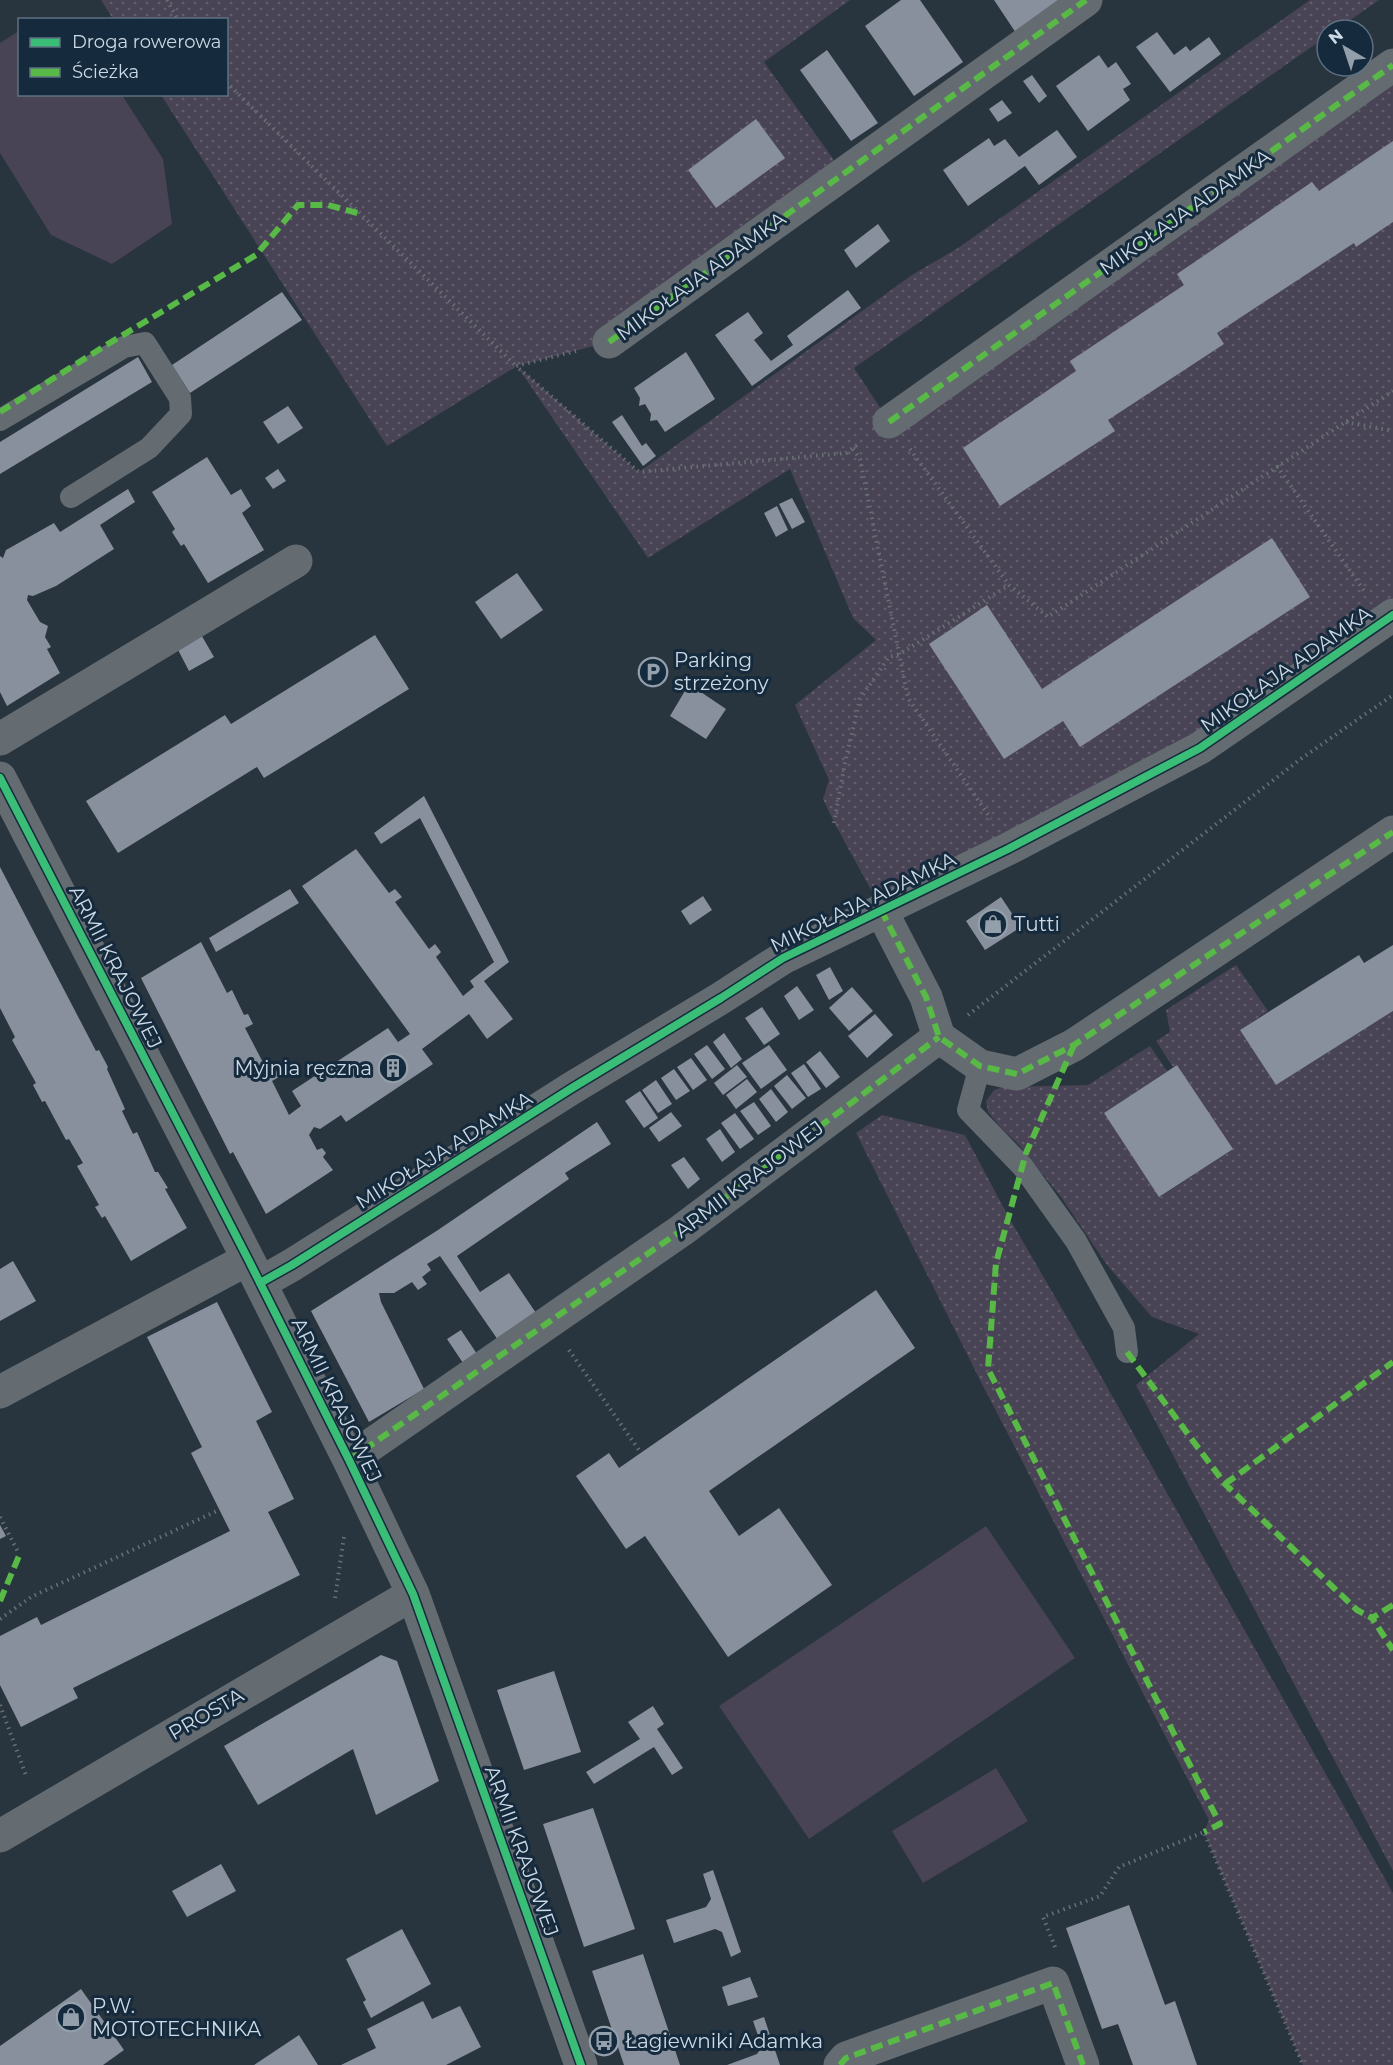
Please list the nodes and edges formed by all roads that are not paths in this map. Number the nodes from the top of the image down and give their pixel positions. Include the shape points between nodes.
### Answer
1 (1086, 0) edge
2 (1393, 64) edge
3 (609, 342) road end
4 (0, 420) edge
5 (889, 422) road end
6 (71, 497) dead end
7 (296, 561) dead end
8 (1389, 618) edge
9 (0, 739) edge
10 (0, 778) edge
11 (1393, 832) edge
12 (881, 910) junction
13 (939, 1037) junction
14 (980, 1066) junction
15 (254, 1271) junction
16 (1126, 1352) dead end
17 (0, 1392) edge
18 (349, 1460) junction
19 (413, 1594) junction
20 (0, 1836) edge
21 (581, 2065) edge
22 (840, 2065) edge
23 (1083, 2065) edge

1 - 3 street, MIKOŁAJA ADAMKA
2 - 5 street, MIKOŁAJA ADAMKA
4 - 6 lane via 124,347 145,343 180,398 181,414 149,448
7 - 9 street
8 - 12 street, MIKOŁAJA ADAMKA via 1200,748 1008,849
10 - 15 street, ARMII KRAJOWEJ
11 - 14 street via 1074,1045 1017,1074
12 - 13 street, MIKOŁAJA ADAMKA via 926,997
12 - 15 street, MIKOŁAJA ADAMKA via 783,958 292,1265
13 - 14 street
13 - 18 street, ARMII KRAJOWEJ via 682,1230
14 - 16 lane via 968,1110 1023,1167 1077,1240 1125,1328
15 - 17 street, MIKOŁAJA ADAMKA
15 - 18 street, ARMII KRAJOWEJ
18 - 19 street, ARMII KRAJOWEJ
19 - 20 street, PROSTA
19 - 21 street, ARMII KRAJOWEJ
22 - 23 street via 846,2058 1053,1983

